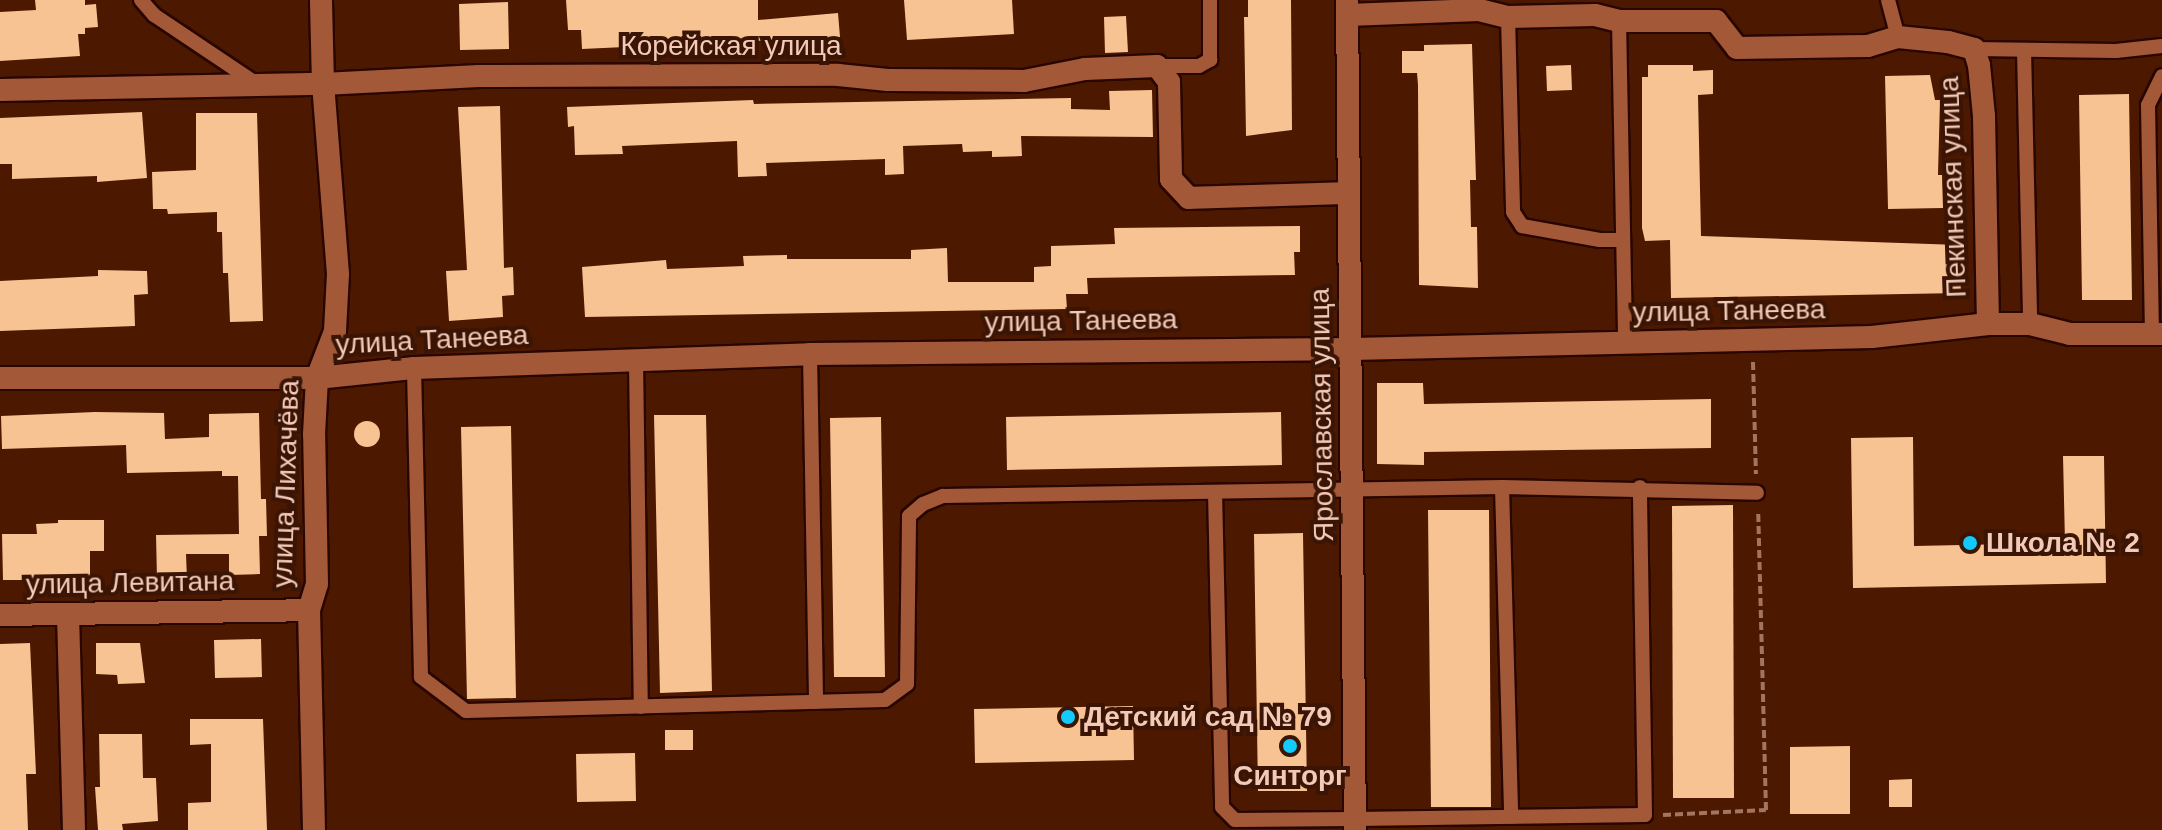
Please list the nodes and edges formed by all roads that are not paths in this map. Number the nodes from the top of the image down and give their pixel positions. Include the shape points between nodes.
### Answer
1 (141, 0) edge
2 (321, 0) edge
3 (1210, 0) edge
4 (1888, 0) edge
5 (1348, 8) edge
6 (1508, 17) junction
7 (1619, 21) junction
8 (1898, 37) junction
9 (2162, 46) edge
10 (1974, 49) junction
11 (2024, 50) junction
12 (1157, 66) junction
13 (2162, 76) edge
14 (323, 84) junction
15 (261, 86) junction
16 (0, 90) edge
17 (1349, 193) junction
18 (2156, 233) edge
19 (1623, 240) junction
20 (1988, 324) junction
21 (2030, 324) junction
22 (2157, 334) edge
23 (1625, 343) junction
24 (1352, 349) junction
25 (810, 354) junction
26 (636, 361) junction
27 (414, 368) junction
28 (0, 378) edge
29 (317, 378) junction
30 (1502, 487) junction
31 (1640, 487) junction
32 (1353, 489) junction
33 (1215, 492) junction
34 (1757, 493) road end
35 (309, 610) junction
36 (0, 615) edge
37 (68, 615) junction
38 (816, 702) junction
39 (641, 707) junction
40 (1511, 817) junction
41 (1355, 825) edge
42 (74, 830) edge
43 (314, 830) edge

1 - 15 lane via 154,15
2 - 14 street, улица Лихачёва
3 - 12 lane via 1210,60 1199,66
4 - 8 lane
5 - 6 street via 1479,10
5 - 17 street, Ярославская улица
6 - 7 street via 1595,15
6 - 19 lane via 1513,212 1522,226
7 - 8 street via 1716,21 1737,48 1868,46
7 - 19 lane
8 - 10 street
9 - 11 lane
10 - 11 lane
10 - 20 street, Пекинская улица via 1984,116
11 - 21 lane
12 - 14 street, Корейская улица via 1085,69 1024,81 688,75 479,76
12 - 17 street via 1169,82 1171,179 1189,198
13 - 18 lane via 2148,105
14 - 15 street, Корейская улица
14 - 29 street, улица Лихачёва via 338,274 335,331
15 - 16 street, Корейская улица
17 - 24 street, Ярославская улица
18 - 22 lane
19 - 23 lane
20 - 21 street, улица Танеева
20 - 23 street, улица Танеева via 1872,337
21 - 22 street, улица Танеева via 2070,334
23 - 24 street, улица Танеева
24 - 25 street, улица Танеева
24 - 32 street, Ярославская улица
25 - 26 street, улица Танеева
25 - 38 lane
26 - 27 street, улица Танеева
26 - 39 lane
27 - 29 street, улица Танеева
27 - 39 lane via 421,677 466,711
28 - 29 street, улица Танеева
29 - 35 street, улица Лихачёва via 317,584
30 - 31 lane
30 - 32 lane
30 - 40 lane
31 - 34 lane
31 - 40 lane via 1645,815
32 - 33 lane
32 - 41 street, Ярославская улица
33 - 38 lane via 943,496 923,504 909,516 907,684 885,700
33 - 41 lane via 1222,807 1235,820
35 - 37 street, улица Левитана
35 - 43 street, улица Лихачёва
36 - 37 street, улица Левитана
37 - 42 street
38 - 39 lane
40 - 41 lane

